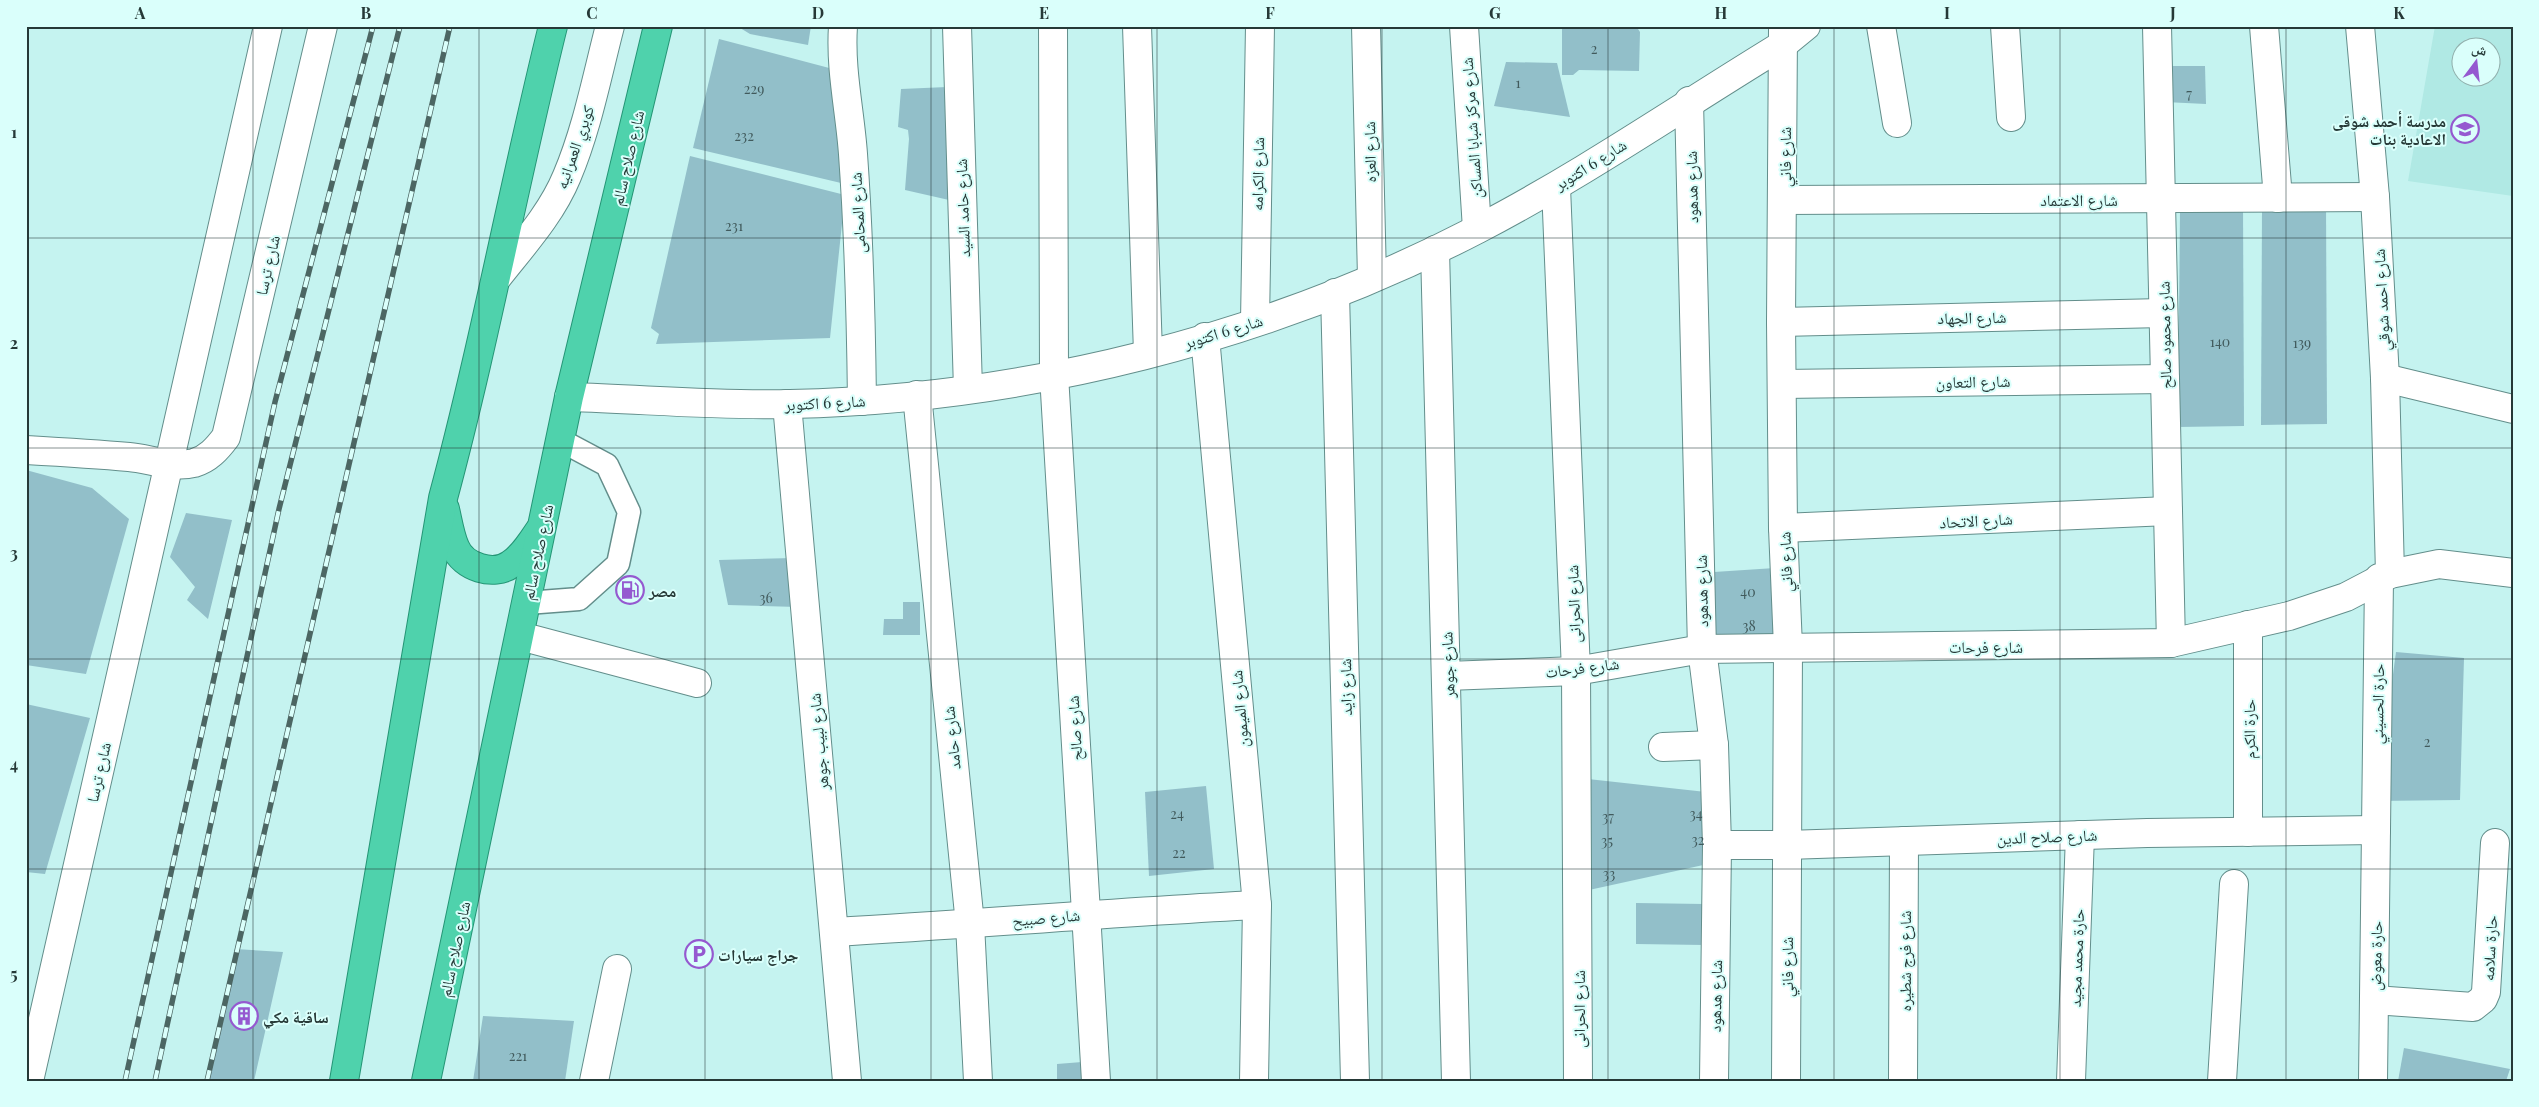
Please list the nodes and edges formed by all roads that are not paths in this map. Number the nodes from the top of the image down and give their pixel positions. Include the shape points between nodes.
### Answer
1 (268, 26) edge
2 (323, 26) edge
3 (553, 26) edge
4 (610, 26) edge
5 (658, 26) edge
6 (843, 26) edge
7 (957, 26) edge
8 (1053, 26) edge
9 (1136, 26) edge
10 (1260, 26) edge
11 (1366, 26) edge
12 (1464, 26) edge
13 (1806, 26) edge
14 (1881, 26) edge
15 (2005, 26) edge
16 (2157, 26) edge
17 (2264, 26) edge
18 (2360, 26) edge
19 (1784, 35) edge
20 (1689, 101) junction
21 (2011, 117) dead end
22 (1897, 123) dead end
23 (1556, 187) junction
24 (2162, 198) junction
25 (2278, 198) junction
26 (2375, 198) junction
27 (1783, 200) junction
28 (1477, 229) junction
29 (1435, 250) junction
30 (1372, 278) junction
31 (496, 279) junction
32 (1336, 292) junction
33 (2163, 313) junction
34 (1255, 322) junction
35 (1781, 322) junction
36 (1205, 337) junction
37 (1148, 353) junction
38 (1054, 374) junction
39 (2385, 378) junction
40 (2165, 379) junction
41 (1782, 384) junction
42 (968, 389) junction
43 (917, 395) junction
44 (569, 397) junction
45 (862, 401) junction
46 (787, 404) junction
47 (2513, 409) edge
48 (560, 440) junction
49 (26, 450) edge
50 (168, 463) junction
51 (443, 498) junction
52 (2168, 511) junction
53 (543, 525) junction
54 (1784, 528) junction
55 (2513, 574) edge
56 (2384, 576) junction
57 (526, 603) junction
58 (2248, 625) junction
59 (520, 636) junction
60 (2171, 643) junction
61 (1788, 647) junction
62 (1702, 649) junction
63 (1576, 671) junction
64 (1447, 676) junction
65 (697, 683) dead end
66 (1714, 745) junction
67 (1663, 747) dead end
68 (2376, 830) junction
69 (2248, 832) junction
70 (2080, 835) junction
71 (1904, 841) junction
72 (2496, 843) dead end
73 (1717, 845) junction
74 (1787, 845) junction
75 (2234, 884) dead end
76 (1257, 905) junction
77 (1085, 914) junction
78 (970, 924) junction
79 (835, 932) junction
80 (617, 969) dead end
81 (2374, 1000) junction
82 (29, 1081) edge
83 (344, 1081) edge
84 (426, 1081) edge
85 (594, 1081) edge
86 (846, 1081) edge
87 (978, 1081) edge
88 (1096, 1081) edge
89 (1254, 1081) edge
90 (1355, 1081) edge
91 (1456, 1081) edge
92 (1578, 1081) edge
93 (1714, 1081) edge
94 (1786, 1081) edge
95 (1903, 1081) edge
96 (2071, 1081) edge
97 (2222, 1081) edge
98 (2373, 1081) edge

1 - 50 street, شارع ترسا
2 - 50 street, شارع ترسا via 226,437 206,458 193,463
3 - 31 highway
4 - 31 street, كوبري العمرانيه via 585,125 567,177 545,218
5 - 44 highway, شارع صلاح سالم
6 - 45 street, شارع المحامى via 844,84 851,129 857,217
7 - 42 street, شارع حامد السيد
8 - 38 street, شارع صالح
9 - 37 street
10 - 34 street, شارع الكرامه
11 - 30 street, شارع العزه
12 - 28 street, شارع مركز شبابا المساكن
13 - 19 street, شارع 6 اكتوبر
14 - 22 street
15 - 21 street
16 - 24 street, شارع محمود صالح
17 - 25 street
18 - 26 street, شارع احمد شوقي
19 - 20 street, شارع 6 اكتوبر
19 - 27 street, شارع فاني
20 - 23 street, شارع 6 اكتوبر
20 - 62 street, شارع هدهود
23 - 28 street, شارع 6 اكتوبر
23 - 63 street, شارع الحرانى
24 - 25 street, شارع الاعتماد
24 - 27 street, شارع الاعتماد
24 - 33 street, شارع محمود صالح
25 - 26 street, شارع الاعتماد
26 - 39 street, شارع احمد شوقي
27 - 35 street, شارع فاني
28 - 29 street, شارع 6 اكتوبر
29 - 30 street, شارع 6 اكتوبر
29 - 64 street, شارع جوهر
30 - 32 street, شارع 6 اكتوبر
31 - 51 highway
32 - 34 street, شارع 6 اكتوبر
32 - 90 street, شارع زايد
33 - 35 street, شارع الجهاد
33 - 40 street, شارع محمود صالح
34 - 36 street, شارع 6 اكتوبر
35 - 41 street, شارع فاني
36 - 37 street, شارع 6 اكتوبر
36 - 76 street, شارع الميمون
37 - 38 street, شارع 6 اكتوبر
38 - 42 street, شارع 6 اكتوبر
38 - 77 street, شارع صالح
39 - 47 street
39 - 56 street, شارع احمد شوقي
40 - 41 street, شارع التعاون
40 - 52 street, شارع محمود صالح
41 - 54 street, شارع فاني
42 - 43 street, شارع 6 اكتوبر
43 - 45 street, شارع 6 اكتوبر
43 - 78 street, شارع حامد
44 - 46 street, شارع 6 اكتوبر
44 - 48 highway, شارع صلاح سالم
45 - 46 street, شارع 6 اكتوبر
46 - 79 street, شارع لبيب جوهر
48 - 53 highway, شارع صلاح سالم
48 - 57 lane via 607,465 629,512 618,564 579,599
49 - 50 street via 130,457
50 - 82 street, شارع ترسا
51 - 53 highway via 455,549 470,565 490,571 510,566
51 - 83 highway
52 - 54 street, شارع الاتحاد
52 - 60 street, شارع محمود صالح
53 - 57 highway, شارع صلاح سالم
54 - 61 street, شارع فاني
55 - 56 street, شارع فرحات via 2439,564
56 - 58 street, شارع فرحات via 2346,597 2289,616
56 - 68 street, حارة الحسيني
57 - 59 highway, شارع صلاح سالم
58 - 60 street, شارع فرحات
58 - 69 street, حارة الكرم
59 - 65 street
59 - 84 highway, شارع صلاح سالم
60 - 61 street, شارع فرحات
61 - 62 street, شارع فرحات via 1732,651
61 - 74 street, شارع فاني
62 - 63 street, شارع فرحات
62 - 66 street, شارع هدهود
63 - 64 street, شارع فرحات
63 - 92 street, شارع الحرانى
64 - 91 street, شارع جوهر
66 - 67 street
66 - 73 street, شارع هدهود
68 - 69 street, شارع صلاح الدين
68 - 81 street, حارة معوض
69 - 70 street, شارع صلاح الدين
70 - 71 street, شارع صلاح الدين
70 - 96 street, حارة محمد مجيد
71 - 74 street, شارع صلاح الدين
71 - 95 street, شارع فرج شطيره
72 - 81 street, حارة سلامه via 2483,999 2473,1007
73 - 74 street, شارع صلاح الدين
73 - 93 street, شارع هدهود
74 - 94 street, شارع فاني
75 - 97 street
76 - 77 street, شارع صبيح
76 - 89 street, شارع الميمون
77 - 78 street, شارع صبيح
77 - 88 street, شارع صالح
78 - 79 street, شارع صبيح
78 - 87 street, شارع حامد
79 - 86 street, شارع لبيب جوهر
80 - 85 street
81 - 98 street, حارة معوض

